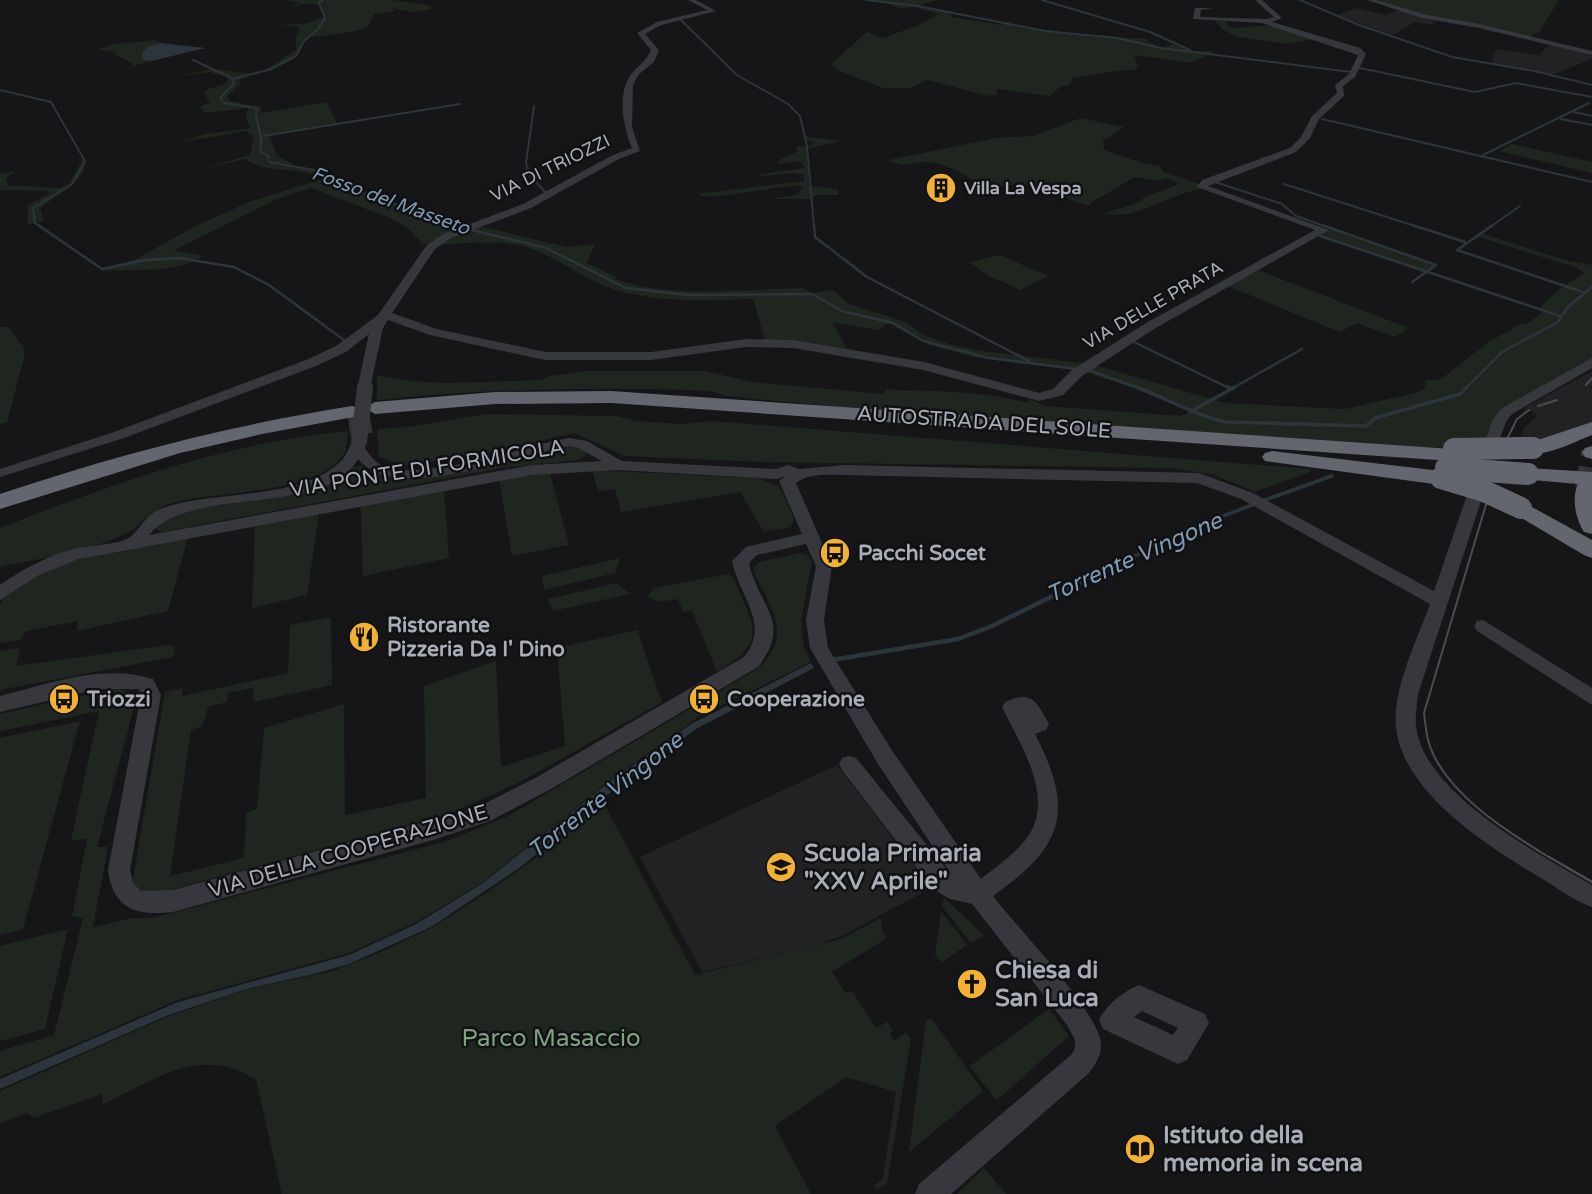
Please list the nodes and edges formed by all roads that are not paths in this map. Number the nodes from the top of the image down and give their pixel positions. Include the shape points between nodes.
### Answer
1 (691, 0) edge
2 (1258, 0) edge
3 (1370, 0) edge
4 (1210, 8) dead end
5 (1264, 21) junction
6 (1592, 53) edge
7 (386, 315) junction
8 (1592, 362) edge
9 (1592, 428) edge
10 (354, 432) junction
11 (1492, 442) dead end
12 (589, 448) junction
13 (1531, 461) junction
14 (1448, 463) junction
15 (618, 465) junction
16 (1592, 465) edge
17 (581, 466) junction
18 (2, 472) dead end
19 (787, 477) junction
20 (1589, 484) edge
21 (1478, 486) dead end
22 (0, 502) edge
23 (0, 516) edge
24 (1592, 527) edge
25 (813, 537) junction
26 (135, 542) junction
27 (1592, 550) edge
28 (0, 594) edge
29 (1440, 602) junction
30 (1483, 626) dead end
31 (1592, 698) edge
32 (0, 704) edge
33 (1023, 731) dead end
34 (849, 764) dead end
35 (979, 892) junction
36 (1592, 897) edge
37 (1112, 1020) dead end
38 (1088, 1040) junction
39 (929, 1194) edge

1 - 7 street, VIA DI TRIOZZI via 713,11 659,23 641,33 655,50 629,85 628,127 637,149 527,206 447,236 422,257
2 - 5 street via 1279,18
3 - 6 street
4 - 5 street via 1198,8 1196,19
5 - 7 street, VIA DELLE PRATA via 1362,54 1352,75 1339,86 1341,94 1315,118 1293,150 1202,187 1324,230 1150,326 1082,370 1058,393 1039,397 924,366 793,344 746,343 651,356 545,356 434,332
7 - 10 street, VIA DI TRIOZZI, bridge via 372,344
7 - 18 street via 341,349 311,363 119,435
8 - 11 street via 1507,411
9 - 13 highway via 1550,444
10 - 12 street via 378,469 404,474 560,443 576,442
10 - 22 highway via 190,444
10 - 23 highway via 271,438 182,458
10 - 26 street via 346,464 327,478 297,490 167,512 152,521
12 - 15 street
12 - 17 street via 589,459
13 - 14 highway, AUTOSTRADA DEL SOLE, bridge
13 - 16 highway, AUTOSTRADA DEL SOLE
13 - 20 highway, AUTOSTRADA DEL SOLE
14 - 14 highway, AUTOSTRADA DEL SOLE via 1384,450 611,397 495,398 376,414 603,409 1247,454
14 - 27 highway, bridge via 1484,491
15 - 17 street, VIA PONTE DI FORMICOLA
15 - 19 street, VIA PONTE DI FORMICOLA
17 - 26 street, VIA PONTE DI FORMICOLA via 482,478
19 - 25 street
19 - 29 street, VIA PONTE DI FORMICOLA via 845,470 1208,480 1247,496
20 - 24 highway via 1586,507
21 - 29 street
25 - 32 street, VIA DELLA COOPERAZIONE via 752,551 740,561 766,635 751,662 555,777 458,824 173,901 138,901 119,884 151,695 146,684 130,678 109,680
25 - 35 street via 824,574 816,620 819,648 913,800
26 - 28 street via 51,562
29 - 36 street via 1406,704 1413,750 1435,784 1465,814
30 - 31 street
33 - 35 street via 1048,783 1050,816 1042,836 1028,852
34 - 35 street via 941,882 958,892
35 - 38 street via 1078,1019
37 - 38 street
38 - 39 street via 1080,1064

